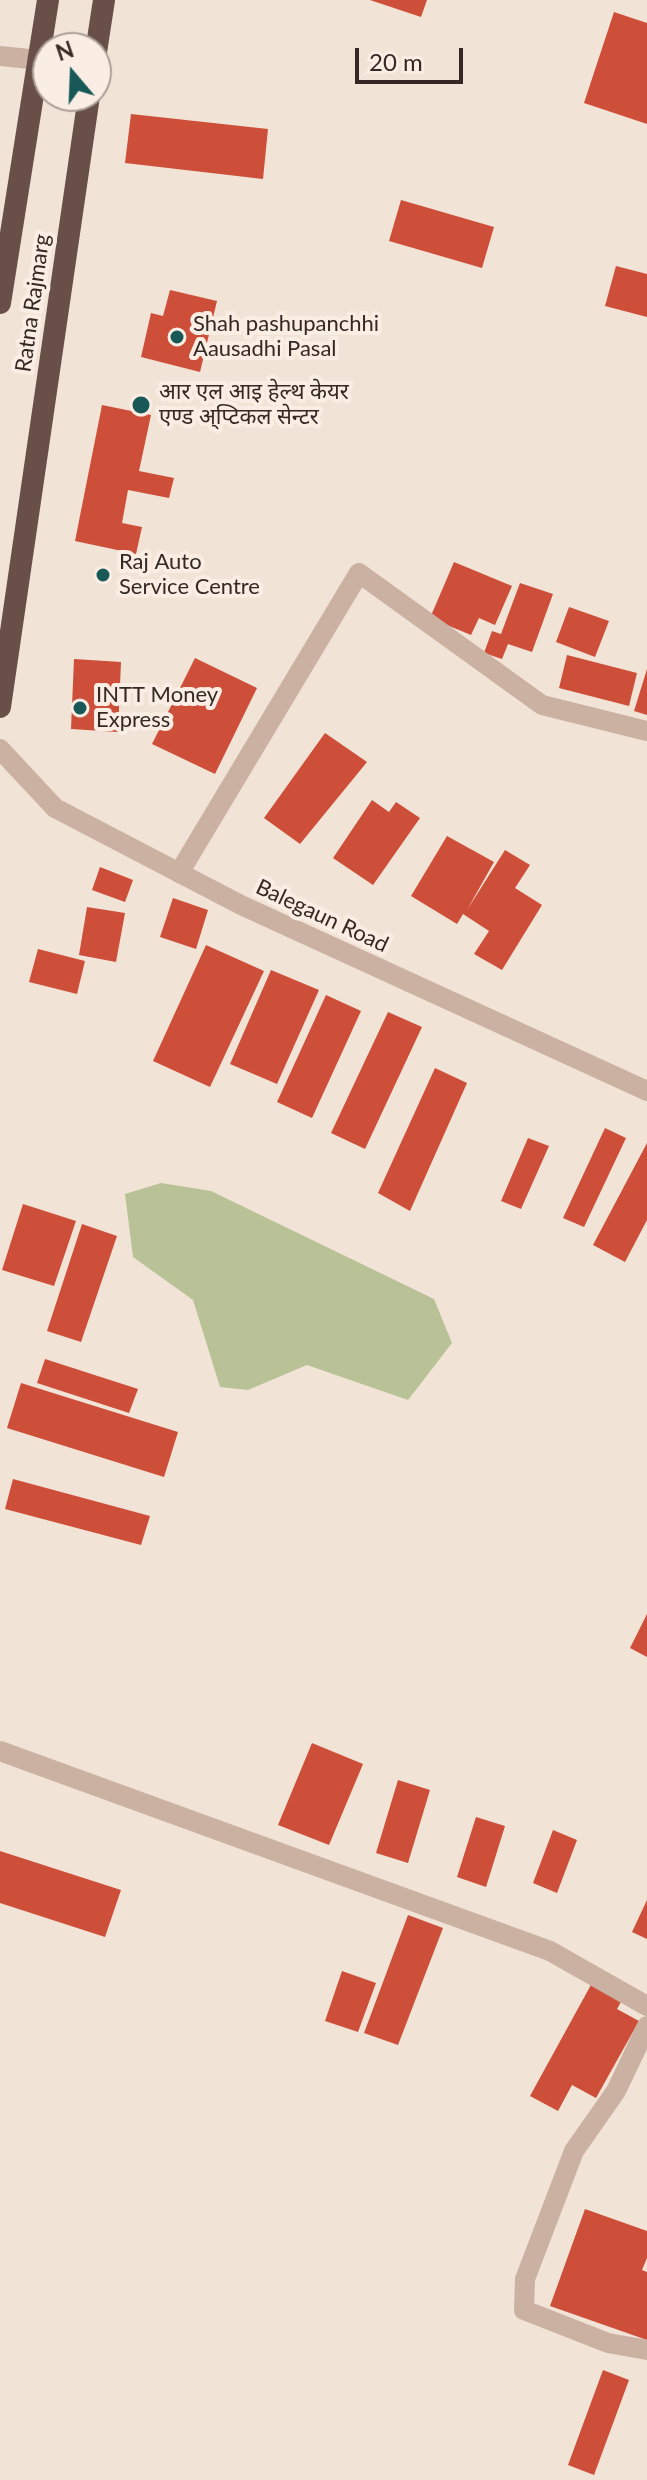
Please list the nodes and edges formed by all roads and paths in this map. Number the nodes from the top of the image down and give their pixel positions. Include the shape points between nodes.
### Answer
1 (48, 0) edge
2 (104, 0) edge
3 (43, 32) edge
4 (99, 32) edge
5 (0, 56) edge
6 (32, 59) edge
7 (32, 104) edge
8 (87, 112) edge
9 (0, 303) edge
10 (0, 707) edge
11 (647, 731) edge
12 (0, 749) edge
13 (179, 873) junction
14 (647, 1091) edge
15 (0, 1751) edge
16 (647, 2006) edge
17 (647, 2026) edge
18 (647, 2350) edge

1 - 3 highway, Ratna Rajmarg
2 - 4 highway
5 - 6 street
7 - 9 highway, Ratna Rajmarg
8 - 10 highway, Ratna Rajmarg
11 - 13 street via 542,705 359,573
12 - 13 street, Balegaun Road via 55,808
13 - 14 street, Balegaun Road
15 - 16 street via 550,1951
17 - 18 street via 616,2091 574,2151 525,2279 524,2310 608,2343

